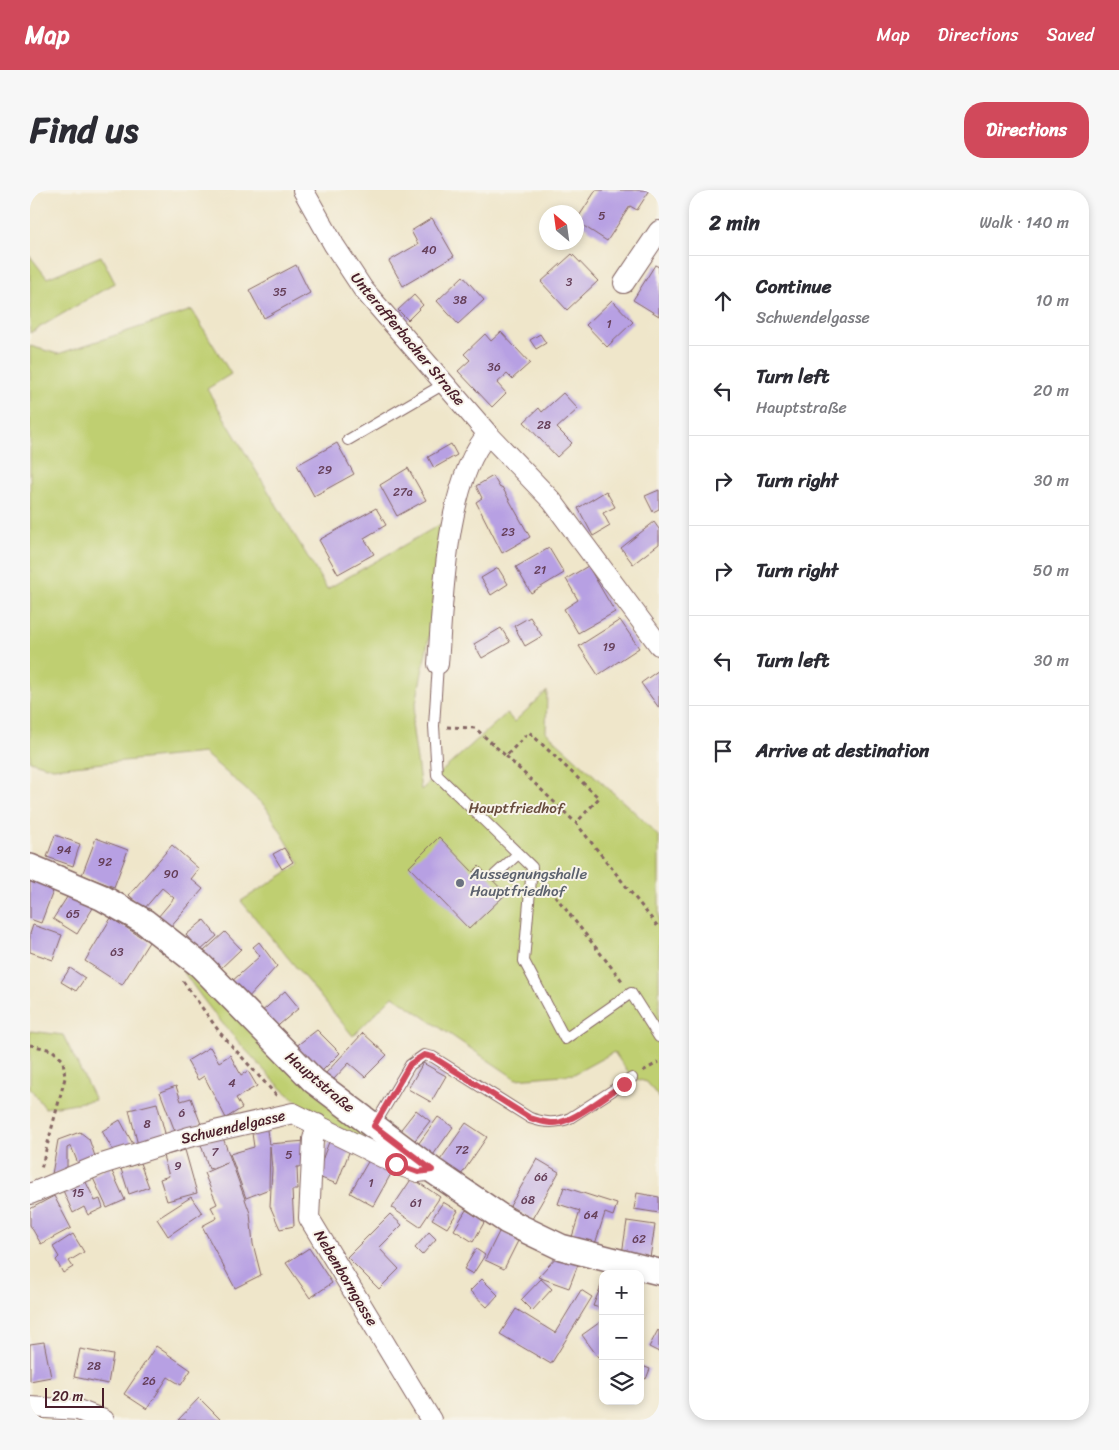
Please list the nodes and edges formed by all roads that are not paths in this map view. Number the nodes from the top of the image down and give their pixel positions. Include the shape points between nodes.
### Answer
1 (303, 190) edge
2 (659, 231) edge
3 (624, 283) dead end
4 (444, 384) junction
5 (488, 434) junction
6 (348, 440) dead end
7 (659, 645) edge
8 (438, 664) joint
9 (518, 854) junction
10 (30, 867) edge
11 (494, 874) dead end
12 (659, 1037) edge
13 (632, 1078) dead end
14 (317, 1124) junction
15 (374, 1126) junction
16 (432, 1170) junction
17 (32, 1192) edge
18 (659, 1272) edge
19 (30, 1407) edge
20 (104, 1420) edge
21 (431, 1420) edge

1 - 4 street, Unterafferbacher Straße via 363,289
2 - 3 street
4 - 5 street, Unterafferbacher Straße
4 - 6 lane
5 - 7 street, Unterafferbacher Straße via 552,501
5 - 8 street via 478,445 459,489 445,576
8 - 9 lane via 434,726 437,775
9 - 11 lane
9 - 12 lane via 532,867 524,962 565,1040 631,993
10 - 15 street, Hauptstraße via 101,897 145,922 200,965 314,1081
13 - 15 lane via 570,1118 559,1123 542,1122 530,1118 433,1057 424,1055 410,1064
14 - 16 street, Schwendelgasse via 396,1164 418,1172
14 - 17 street, Schwendelgasse via 293,1113 189,1137 102,1164
14 - 21 street, Nebenborngasse via 313,1140 310,1218
15 - 16 street, Hauptstraße
16 - 18 street, Hauptstraße via 507,1221 561,1247
19 - 20 street via 78,1410

